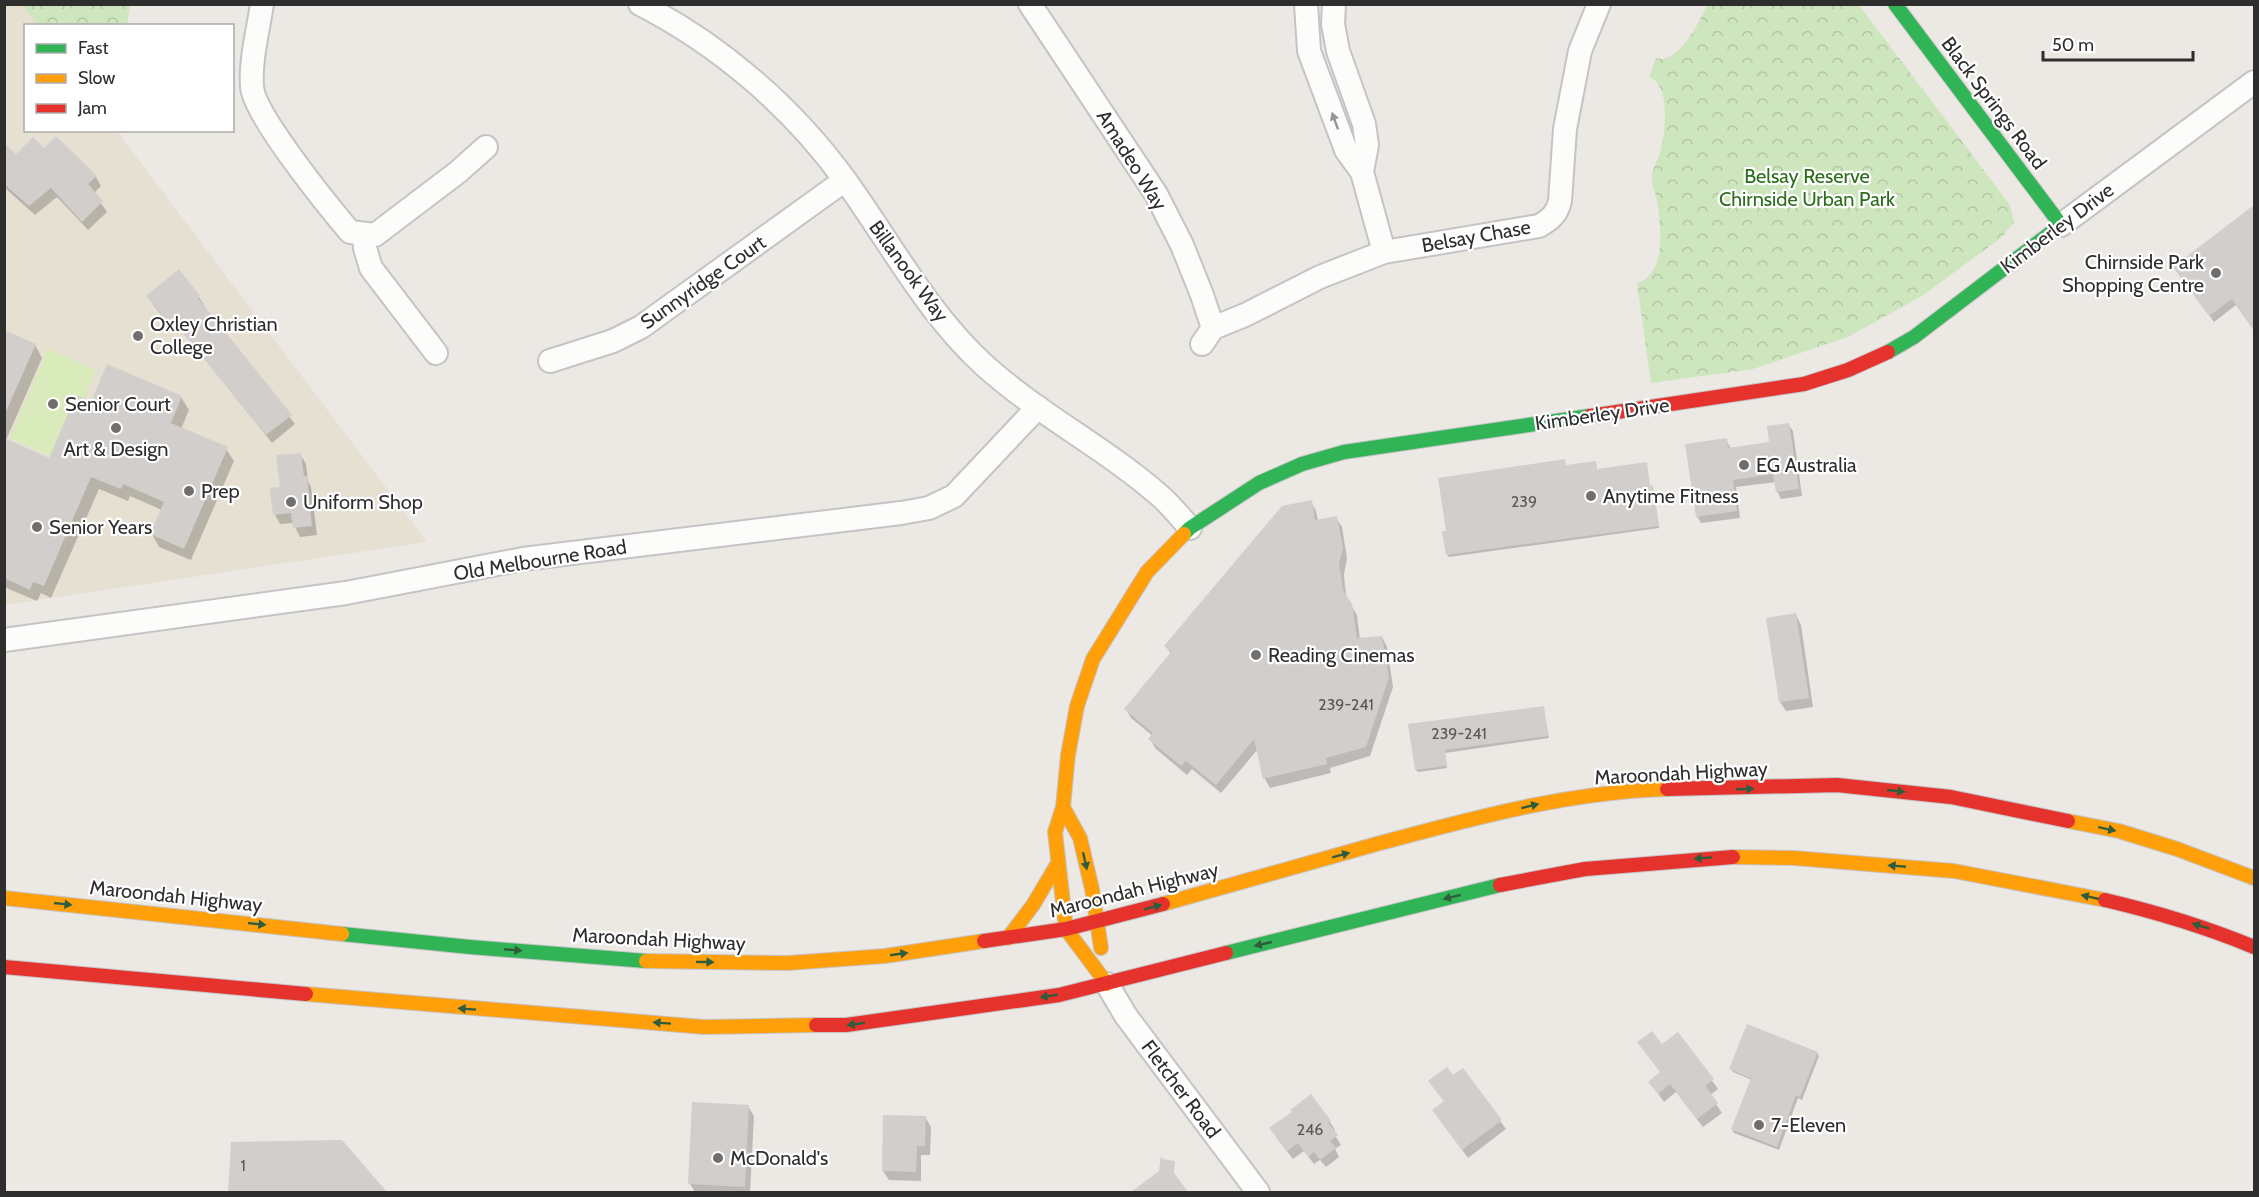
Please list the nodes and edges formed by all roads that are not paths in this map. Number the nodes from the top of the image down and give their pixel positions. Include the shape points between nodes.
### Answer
1 (262, 4) edge
2 (639, 4) edge
3 (1030, 4) edge
4 (1306, 4) edge
5 (1334, 4) edge
6 (1599, 4) edge
7 (1896, 4) edge
8 (2254, 82) edge
9 (486, 147) dead end
10 (1362, 172) junction
11 (845, 180) junction
12 (2061, 225) junction
13 (364, 234) junction
14 (1384, 252) junction
15 (1207, 336) joint
16 (436, 353) dead end
17 (550, 361) dead end
18 (1038, 407) junction
19 (1190, 528) junction
20 (4, 640) edge
21 (1064, 807) junction
22 (1058, 863) junction
23 (2254, 878) edge
24 (4, 898) edge
25 (1097, 922) junction
26 (1066, 929) junction
27 (1008, 938) junction
28 (2254, 947) edge
29 (4, 967) edge
30 (1107, 984) junction
31 (1258, 1192) edge

1 - 13 street via 252,89 261,113 325,203 350,232
2 - 11 street, Billanook Way via 715,51 753,82 818,146
3 - 15 street, Amadeo Way via 1156,194 1202,295
10 -> 4 street via 1346,150 1309,51
5 - 10 street via 1338,51 1364,124 1367,145
6 - 14 street, Belsay Chase via 1580,51 1564,129 1558,211 1539,226
7 - 12 main road, Black Springs Road
8 - 12 street, Kimberley Drive
9 - 13 street via 375,235
10 - 14 street
11 - 17 street, Sunnyridge Court via 641,327 614,341
11 - 18 street, Billanook Way via 928,302 955,334 984,364
12 - 19 main road, Kimberley Drive via 1914,337 1854,369 1804,384 1344,452 1302,464 1259,483
13 - 16 street via 371,268
14 - 15 street, Belsay Chase via 1320,277
18 - 19 street, Billanook Way via 1162,496
18 - 20 street, Old Melbourne Road via 954,496 929,508 523,559 346,593
19 - 21 main road, Kimberley Drive via 1147,572 1093,659 1077,706
21 - 22 main road, Kimberley Drive via 1055,832
21 -> 25 main road via 1080,838
22 - 26 main road, Kimberley Drive
22 - 27 main road
25 -> 23 main road, Maroondah Highway via 1425,831 1543,803 1647,790 1837,785 1951,797 2118,831
24 -> 27 main road, Maroondah Highway via 646,961 788,963 885,956
25 - 26 main road, Maroondah Highway
25 - 30 main road
26 - 27 main road, Maroondah Highway
26 - 30 main road, Kimberley Drive
28 -> 30 main road via 2147,910 1954,872 1794,858 1722,857 1585,869 1509,883
30 -> 29 main road via 846,1025 704,1027
30 - 31 street, Fletcher Road via 1126,1016

